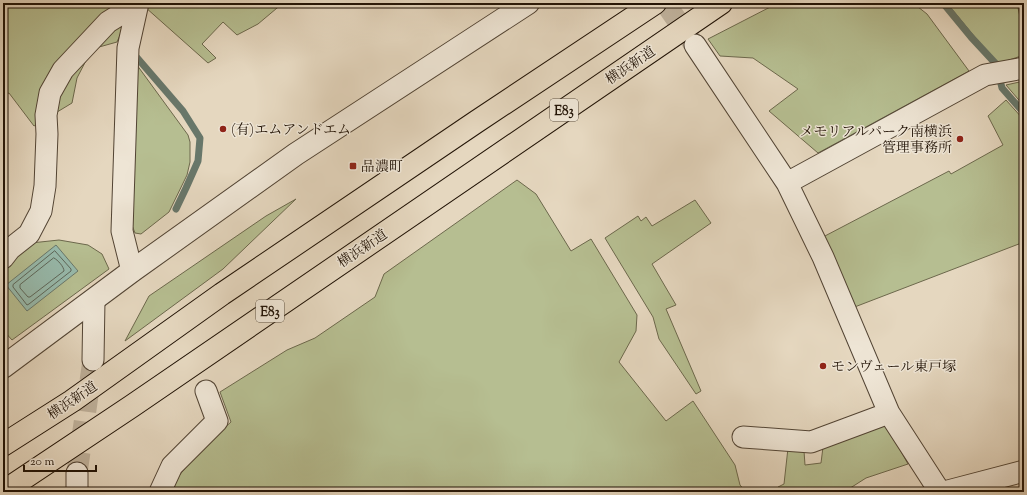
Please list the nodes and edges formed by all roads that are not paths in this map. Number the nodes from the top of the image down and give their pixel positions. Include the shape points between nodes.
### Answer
1 (138, 3) edge
2 (528, 3) edge
3 (655, 3) edge
4 (721, 3) edge
5 (695, 45) tunnel mouth
6 (1024, 68) edge
7 (787, 183) junction
8 (3, 258) edge
9 (132, 271) junction
10 (94, 300) junction
11 (93, 360) tunnel mouth
12 (3, 367) edge
13 (206, 391) dead end
14 (890, 413) junction
15 (743, 437) dead end
16 (3, 445) edge
17 (1024, 471) edge
18 (3, 492) edge
19 (160, 492) edge
20 (940, 492) edge
21 (944, 492) edge

1 - 8 street via 108,22 63,70 50,93 46,115 45,186 41,211 29,234
1 - 9 street via 128,48 122,231
2 - 9 street via 296,154
3 - 16 highway, 横浜新道 via 235,285 72,401
4 - 18 highway, 横浜新道 / E83
5 - 7 street
6 - 7 street via 985,75
7 - 14 street via 823,257
9 - 10 street
10 - 11 street
10 - 12 street
13 - 19 street via 217,421 172,466
14 - 15 street via 810,442
14 - 20 street
17 - 21 street

